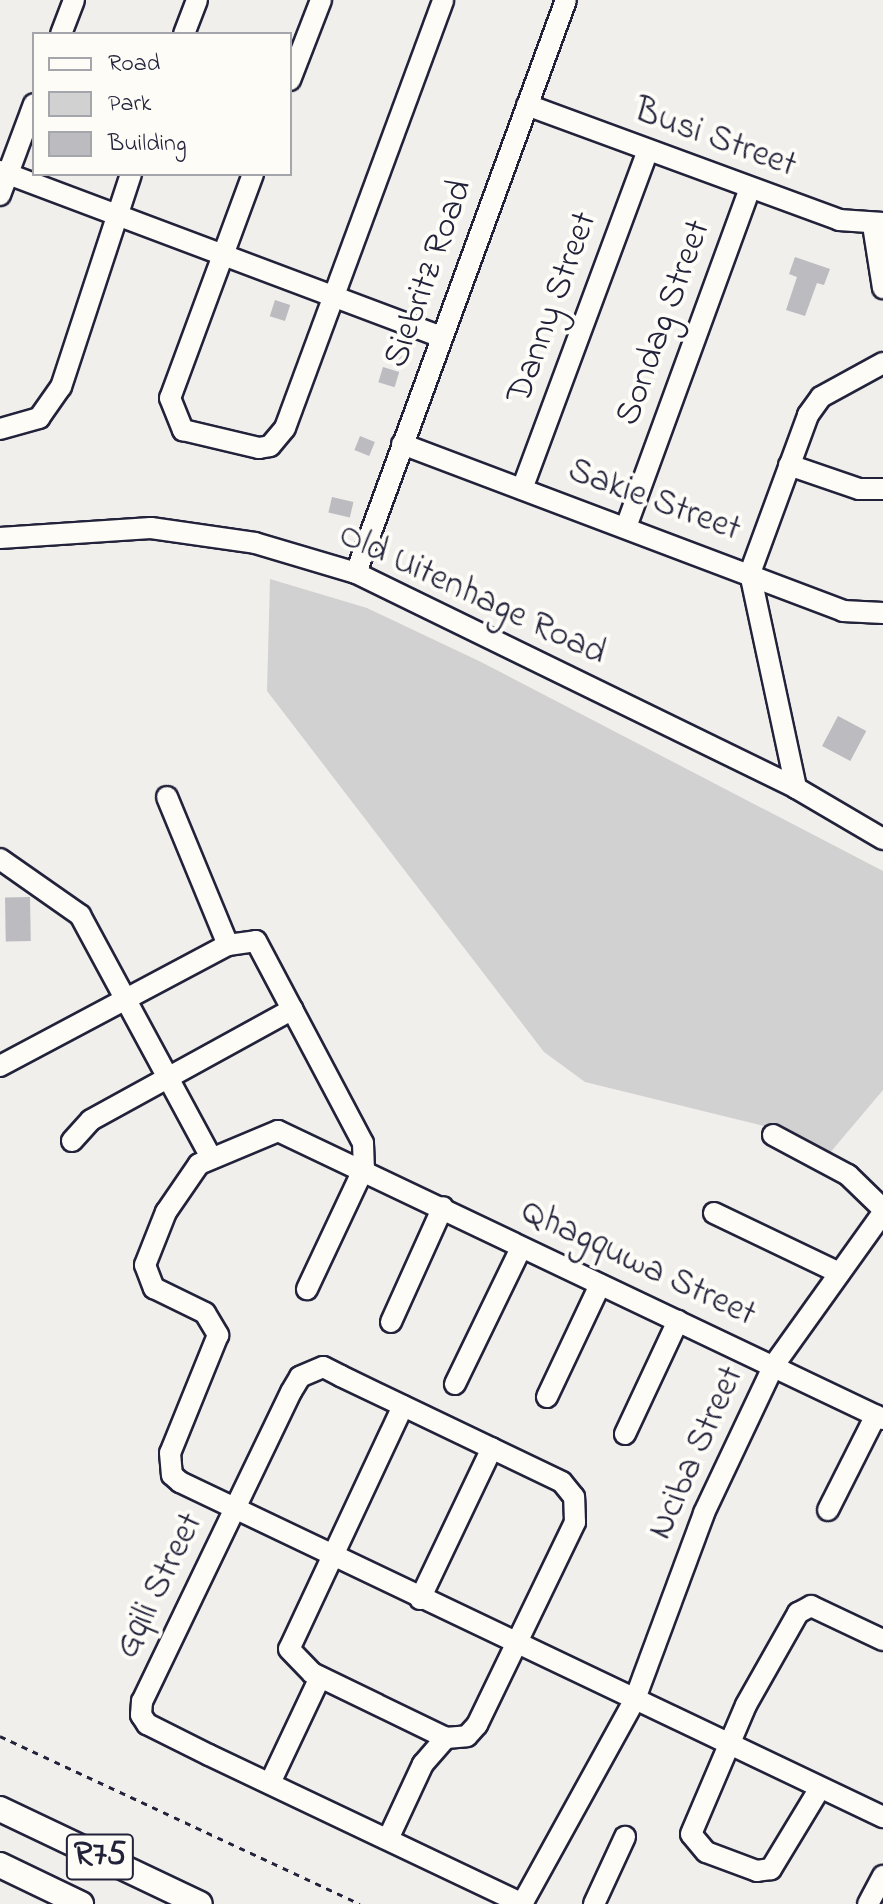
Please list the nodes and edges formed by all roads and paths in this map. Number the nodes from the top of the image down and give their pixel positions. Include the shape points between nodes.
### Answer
1 (74, 0) edge
2 (197, 0) edge
3 (321, 0) edge
4 (443, 0) edge
5 (566, 0) edge
6 (62, 32) edge
7 (185, 32) edge
8 (292, 75) edge
9 (527, 105) junction
10 (32, 109) edge
11 (647, 152) junction
12 (4, 172) edge
13 (130, 176) edge
14 (252, 176) edge
15 (750, 188) junction
16 (0, 195) edge
17 (116, 214) junction
18 (878, 224) edge
19 (223, 253) junction
20 (883, 288) edge
21 (332, 295) junction
22 (442, 337) junction
23 (883, 363) edge
24 (0, 429) edge
25 (402, 444) junction
26 (789, 465) junction
27 (522, 489) junction
28 (883, 489) edge
29 (626, 527) junction
30 (0, 538) edge
31 (356, 573) junction
32 (750, 573) junction
33 (883, 613) edge
34 (796, 788) junction
35 (167, 797) dead end
36 (883, 839) edge
37 (0, 859) edge
38 (228, 945) junction
39 (127, 1000) junction
40 (293, 1009) junction
41 (0, 1066) edge
42 (168, 1077) junction
43 (773, 1135) dead end
44 (72, 1141) dead end
45 (210, 1155) junction
46 (364, 1168) junction
47 (443, 1207) junction
48 (883, 1211) edge
49 (714, 1213) dead end
50 (521, 1248) junction
51 (839, 1273) junction
52 (600, 1285) junction
53 (307, 1289) dead end
54 (678, 1321) junction
55 (391, 1322) dead end
56 (774, 1365) junction
57 (455, 1384) dead end
58 (547, 1397) dead end
59 (403, 1406) junction
60 (880, 1417) edge
61 (625, 1434) dead end
62 (492, 1448) junction
63 (234, 1510) junction
64 (828, 1510) dead end
65 (329, 1554) junction
66 (420, 1599) junction
67 (883, 1640) edge
68 (519, 1647) junction
69 (320, 1677) junction
70 (635, 1699) junction
71 (0, 1736) edge
72 (446, 1738) junction
73 (732, 1744) junction
74 (270, 1783) junction
75 (820, 1788) junction
76 (0, 1809) edge
77 (883, 1817) edge
78 (625, 1837) dead end
79 (388, 1839) junction
80 (0, 1865) edge
81 (883, 1876) edge
82 (81, 1904) edge
83 (200, 1904) edge
84 (360, 1904) edge
85 (522, 1904) edge
86 (594, 1904) edge
87 (868, 1904) edge

1 - 6 street
2 - 7 street
3 - 8 street
4 - 21 street
5 - 9 street, Siebritz Road
9 - 11 street, Busi Street
9 - 22 street, Siebritz Road
10 - 12 street
11 - 15 street, Busi Street
11 - 27 street, Danny Street
12 - 16 street
12 - 17 street
13 - 17 street
14 - 19 street
15 - 18 street, Busi Street
15 - 29 street, Sondag Street
17 - 19 street
17 - 24 street via 61,387 39,418
18 - 20 street
19 - 21 street
19 - 21 street via 170,398 183,430 259,448 277,440
21 - 22 street
22 - 25 street, Siebritz Road
23 - 26 street via 821,397
25 - 27 street, Sakie Street
25 - 31 street, Siebritz Road
26 - 28 street via 859,489
26 - 32 street
27 - 29 street, Sakie Street
29 - 32 street, Sakie Street
30 - 31 street, Old Uitenhage Road via 151,528 255,543
31 - 34 street, Old Uitenhage Road
32 - 33 street, Sakie Street via 843,611
32 - 34 street
34 - 36 street, Old Uitenhage Road
35 - 38 street
37 - 39 street via 80,915
38 - 39 street
38 - 40 street via 256,941
39 - 41 street
39 - 42 street
40 - 42 street
40 - 46 street via 357,1128
42 - 44 street via 91,1120
42 - 45 street
43 - 48 street via 848,1175
45 - 46 street via 278,1131
45 - 63 street, Gqili Street via 166,1212 145,1265 154,1288 205,1313 218,1335 170,1453 172,1475
46 - 47 street, Qhagquwa Street
46 - 53 street
47 - 50 street, Qhagquwa Street
47 - 55 street
48 - 51 street, Nciba Street
49 - 51 street
50 - 52 street, Qhagquwa Street
50 - 57 street
51 - 56 street, Nciba Street
52 - 54 street, Qhagquwa Street
52 - 58 street
54 - 56 street, Qhagquwa Street
54 - 61 street
56 - 60 street, Qhagquwa Street
56 - 70 street, Nciba Street via 704,1513
59 - 62 street
59 - 63 street via 323,1367 311,1368 291,1392
59 - 65 street
60 - 64 street
62 - 66 street
62 - 68 street via 562,1482 577,1509
63 - 65 street
63 - 74 street, Gqili Street via 142,1701 141,1715 147,1724
65 - 66 street
65 - 69 street via 289,1649 298,1665
66 - 68 street
67 - 73 street via 811,1606 798,1613 746,1705
68 - 70 street
68 - 72 street via 477,1725 467,1736
69 - 72 street
69 - 74 street
70 - 73 street
70 - 85 street, Nciba Street
71 - 84 path
72 - 79 street via 423,1764
73 - 75 street
73 - 75 street via 694,1815 691,1834 706,1852 757,1871 771,1869
74 - 79 street
75 - 77 street
76 - 83 main road, R75
78 - 86 street
79 - 85 street
80 - 82 main road, R75
81 - 87 street

